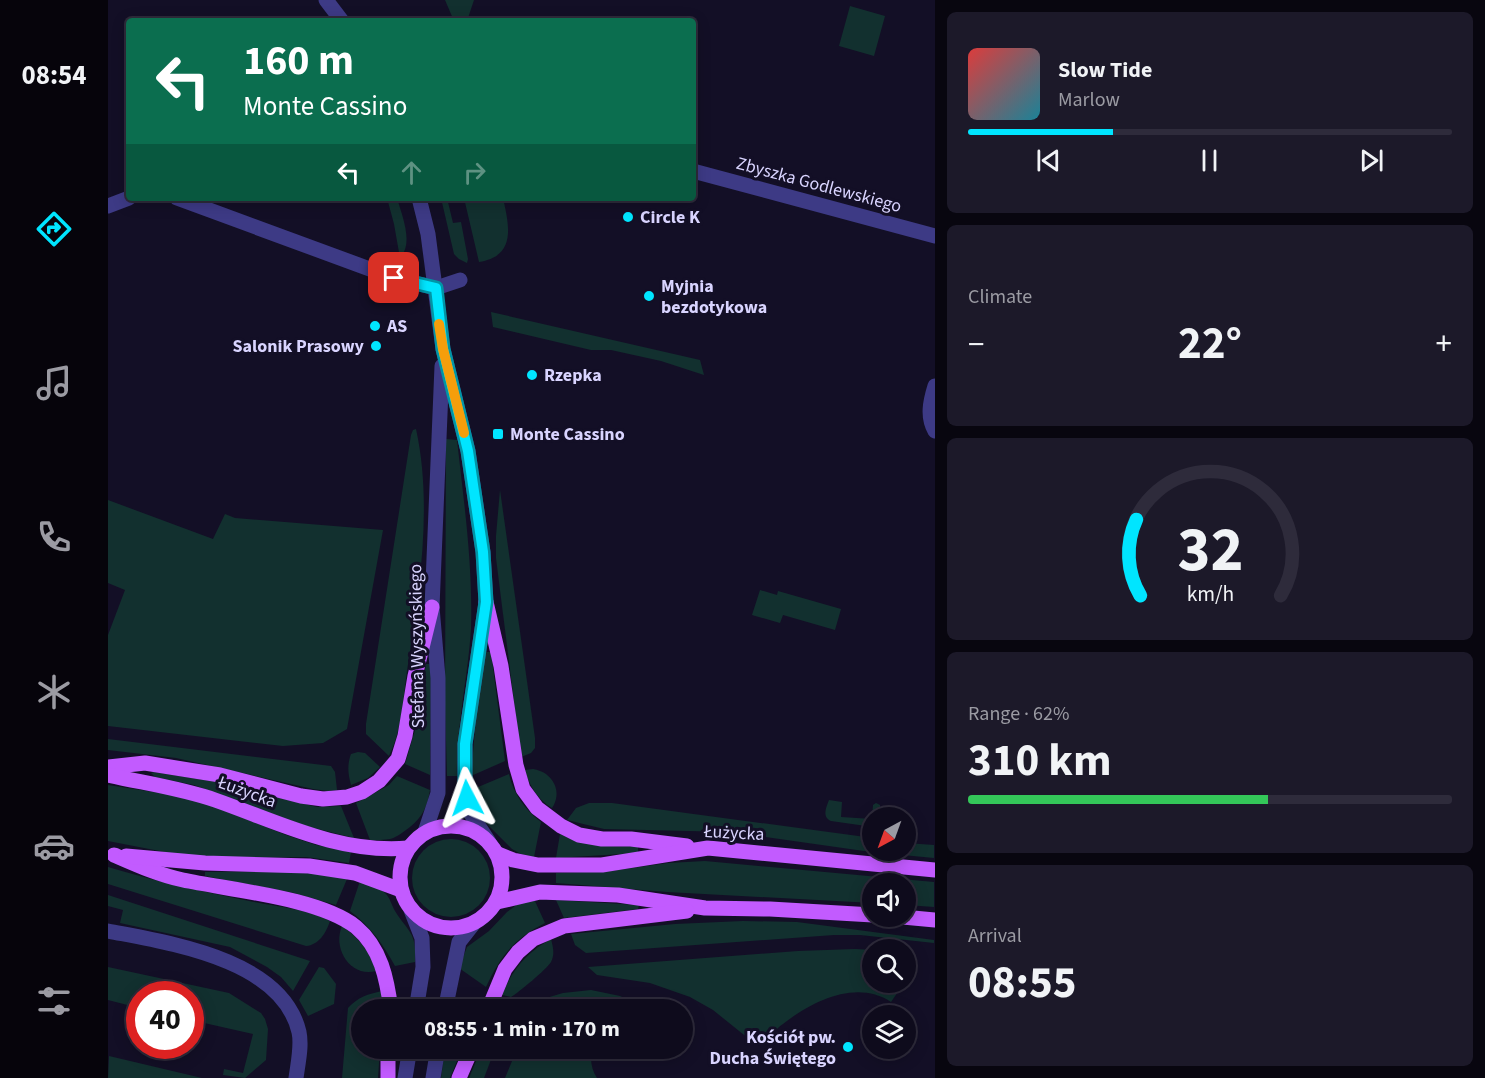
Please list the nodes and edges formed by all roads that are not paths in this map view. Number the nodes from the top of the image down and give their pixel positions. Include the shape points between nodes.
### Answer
1 (326, 0) edge
2 (340, 18) edge
3 (696, 172) edge
4 (126, 199) edge
5 (185, 201) edge
6 (420, 201) edge
7 (108, 206) edge
8 (934, 236) edge
9 (460, 280) dead end
10 (436, 288) junction
11 (443, 349) junction
12 (934, 386) edge
13 (934, 431) edge
14 (486, 602) junction
15 (432, 607) junction
16 (108, 767) edge
17 (108, 775) edge
18 (425, 832) junction
19 (408, 848) junction
20 (493, 848) junction
21 (708, 848) junction
22 (111, 854) edge
23 (934, 870) edge
24 (401, 890) junction
25 (497, 902) junction
26 (705, 908) junction
27 (411, 910) junction
28 (862, 914) edge
29 (916, 918) edge
30 (934, 920) edge
31 (474, 923) junction
32 (108, 931) edge
33 (389, 999) edge
34 (418, 999) edge
35 (447, 999) edge
36 (492, 999) edge
37 (388, 1059) edge
38 (408, 1059) edge
39 (436, 1059) edge
40 (467, 1059) edge
41 (296, 1078) edge
42 (388, 1078) edge
43 (405, 1078) edge
44 (433, 1078) edge
45 (459, 1078) edge

1 - 2 street
3 - 8 street, Zbyszka Godlewskiego
4 - 7 street
5 - 10 street via 394,278
6 - 10 street, Stefana Wyszyńskiego
9 - 10 street
10 - 11 street, Stefana Wyszyńskiego
11 - 14 street, Stefana Wyszyńskiego via 468,451
11 - 15 street, Stefana Wyszyńskiego
12 - 13 street via 929,418
14 - 20 street, Stefana Wyszyńskiego via 465,744 465,784 469,812
14 - 21 main road via 501,666 516,765 523,789 537,808 579,835
15 - 16 main road via 398,759 379,781 362,792 323,799 220,775 145,763
15 - 18 street, Stefana Wyszyńskiego via 438,678 438,793
17 - 19 main road, Łużycka via 214,800 326,840
18 - 19 main road
18 - 20 main road via 438,826 466,827
19 - 24 main road via 400,868
20 - 21 main road, Łużycka via 513,860 538,865 602,865
20 - 25 main road via 502,870
21 - 23 main road, Łużycka
22 - 24 main road via 206,863 309,866 355,873
22 - 33 main road via 181,880 280,899 339,916 356,927 381,960
24 - 27 main road
25 - 26 main road via 540,891 618,895
25 - 31 main road
26 - 28 main road
26 - 36 main road via 564,926 533,939 504,969
27 - 31 main road via 440,927
27 - 34 street via 422,938
29 - 30 main road
31 - 35 street via 459,942
32 - 41 street via 212,955 259,977 290,1009 299,1031
37 - 42 main road
38 - 43 street
39 - 44 street
40 - 45 main road

